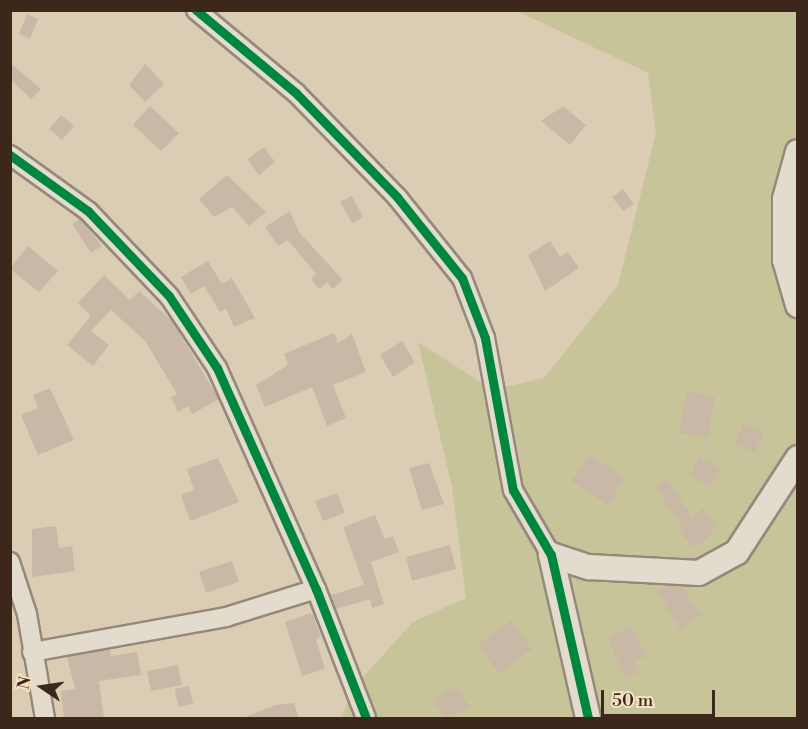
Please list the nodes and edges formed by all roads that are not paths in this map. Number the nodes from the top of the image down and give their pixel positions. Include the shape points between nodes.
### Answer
1 (196, 10) edge
2 (798, 153) edge
3 (10, 155) edge
4 (798, 305) edge
5 (798, 458) edge
6 (551, 555) junction
7 (10, 562) edge
8 (316, 589) junction
9 (32, 652) junction
10 (45, 718) edge
11 (366, 718) edge
12 (588, 718) edge

1 - 6 street via 296,93 397,197 462,278 485,338 513,490
2 - 4 street via 785,199 785,260
3 - 8 street via 88,211 169,296 216,368
5 - 6 street via 737,552 699,573 589,567
6 - 12 street
7 - 9 street via 27,614
8 - 9 street via 226,617
8 - 11 street
9 - 10 street

